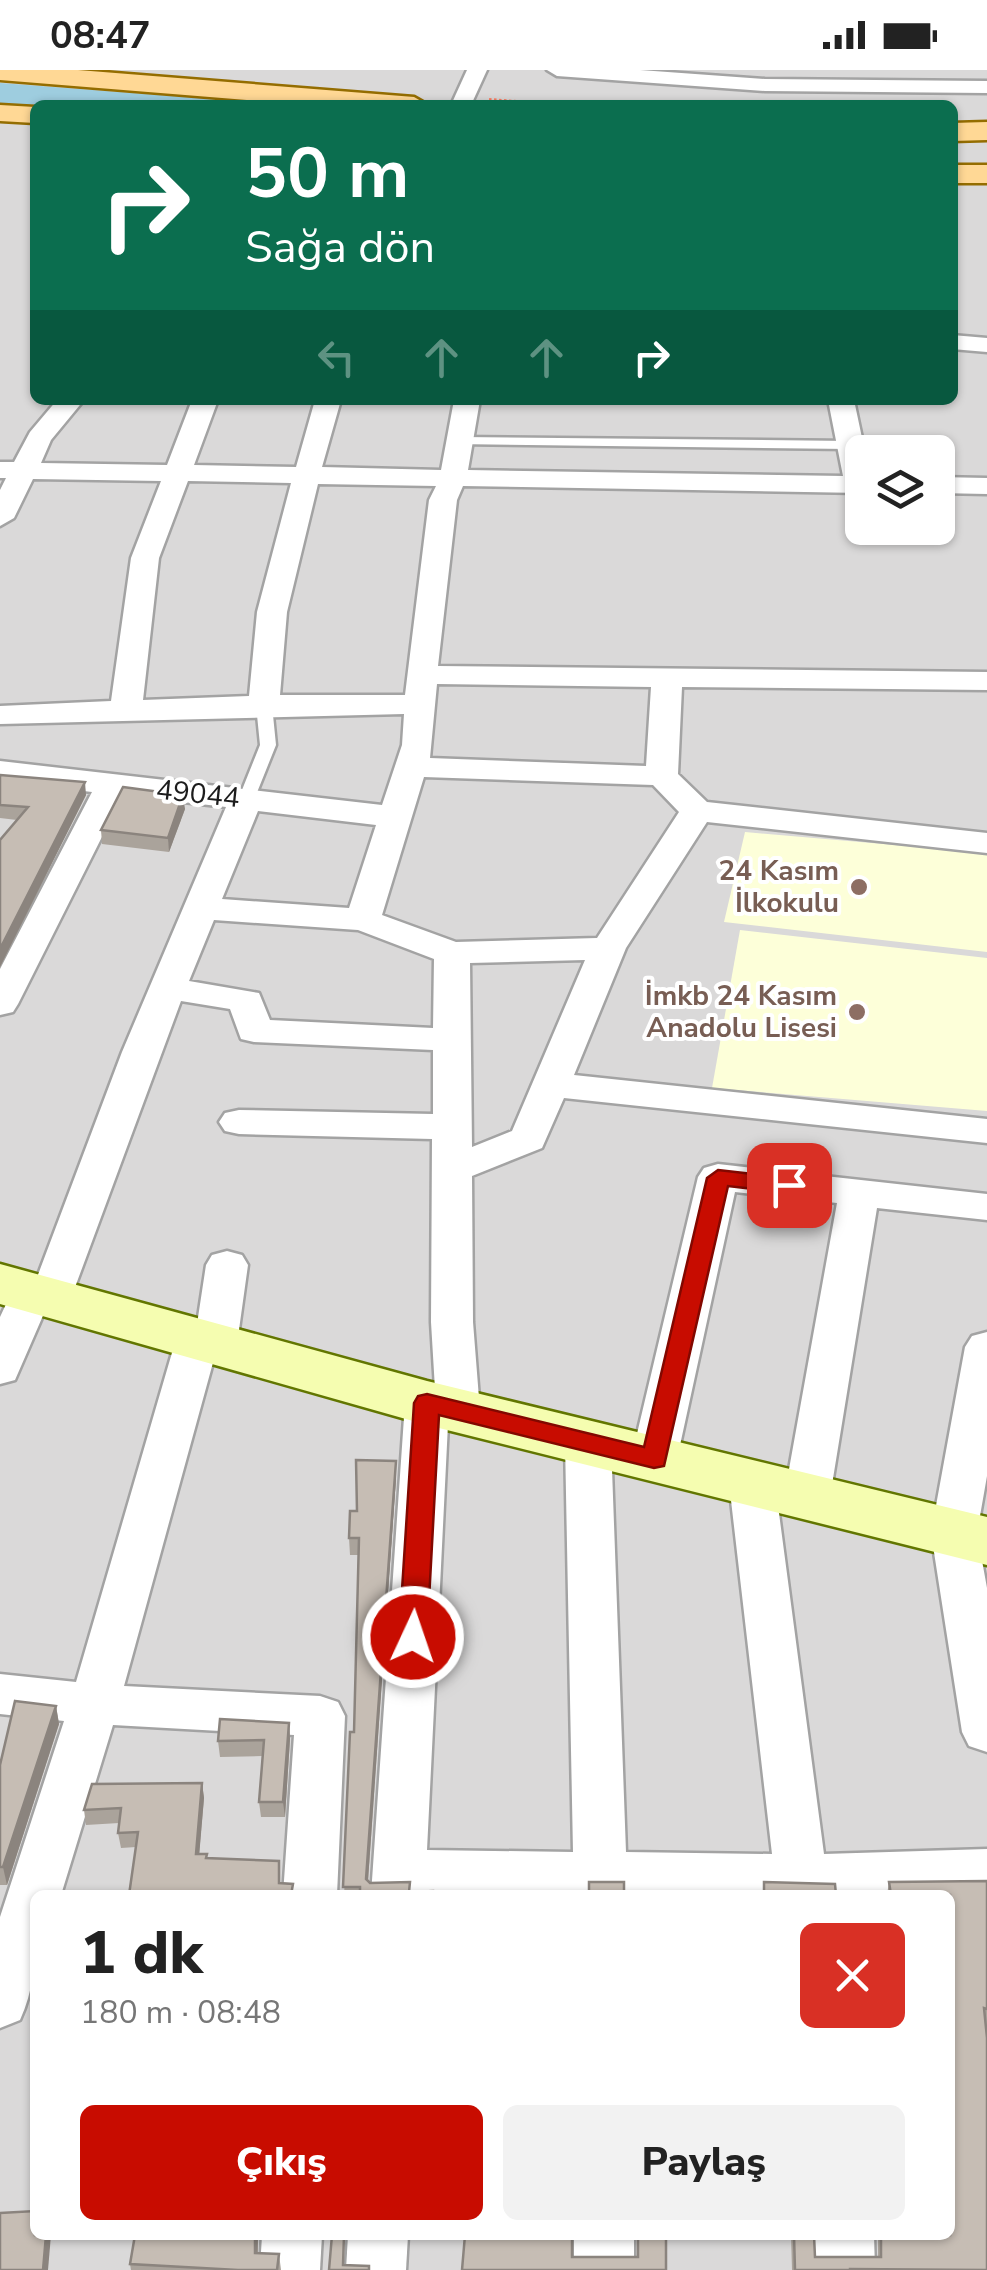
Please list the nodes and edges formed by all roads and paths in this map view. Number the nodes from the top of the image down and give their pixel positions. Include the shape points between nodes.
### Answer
1 (477, 70) edge
2 (556, 70) edge
3 (11, 72) edge
4 (676, 74) edge
5 (768, 78) edge
6 (987, 87) edge
7 (353, 100) edge
8 (463, 100) edge
9 (0, 112) edge
10 (30, 115) edge
11 (987, 131) edge
12 (958, 132) edge
13 (958, 174) edge
14 (987, 174) edge
15 (958, 343) edge
16 (987, 345) edge
17 (67, 405) edge
18 (203, 405) edge
19 (326, 405) edge
20 (465, 405) edge
21 (842, 405) edge
22 (848, 435) edge
23 (0, 438) edge
24 (38, 438) junction
25 (460, 441) junction
26 (845, 445) edge
27 (10, 470) edge
28 (178, 472) junction
29 (305, 475) junction
30 (454, 479) junction
31 (845, 485) edge
32 (955, 486) edge
33 (987, 486) edge
34 (0, 518) edge
35 (667, 680) junction
36 (987, 682) edge
37 (421, 689) junction
38 (264, 705) junction
39 (126, 709) junction
40 (9, 715) edge
41 (0, 745) edge
42 (411, 767) junction
43 (0, 771) edge
44 (662, 776) junction
45 (112, 785) junction
46 (246, 800) junction
47 (696, 811) junction
48 (396, 817) junction
49 (987, 844) edge
50 (201, 908) junction
51 (363, 920) junction
52 (608, 948) junction
53 (452, 953) junction
54 (168, 988) junction
55 (0, 1004) edge
56 (452, 1040) junction
57 (552, 1084) junction
58 (239, 1122) dead end
59 (452, 1127) junction
60 (987, 1131) edge
61 (452, 1168) junction
62 (860, 1193) junction
63 (987, 1207) edge
64 (227, 1265) dead end
65 (27, 1292) edge
66 (207, 1342) junction
67 (987, 1347) edge
68 (0, 1369) edge
69 (442, 1407) junction
70 (588, 1442) junction
71 (654, 1459) junction
72 (780, 1490) junction
73 (970, 1537) edge
74 (0, 1694) edge
75 (94, 1704) junction
76 (987, 1732) edge
77 (987, 1871) edge
78 (399, 1883) edge
79 (600, 1886) edge
80 (802, 1886) edge
81 (36, 1890) edge
82 (310, 1890) edge
83 (30, 1908) edge
84 (0, 2003) edge
85 (292, 2240) edge
86 (378, 2240) edge
87 (604, 2240) edge
88 (844, 2240) edge
89 (290, 2270) edge
90 (376, 2270) edge
91 (604, 2270) edge
92 (845, 2270) edge

1 - 8 street
2 - 4 street
3 - 7 main road
4 - 5 street
5 - 6 street via 859,89
9 - 10 main road
11 - 12 main road
13 - 14 main road
15 - 16 street
17 - 24 street
18 - 28 street
19 - 29 street
20 - 25 street
21 - 22 street
23 - 24 street
24 - 27 street
25 - 26 lane
25 - 30 street
27 - 28 street
27 - 34 street
28 - 29 street
28 - 39 street via 145,558
29 - 30 street
29 - 38 street via 272,612
30 - 31 street
30 - 37 street via 444,500
32 - 33 street
35 - 36 street
35 - 37 street
35 - 44 street
37 - 38 street
37 - 42 street
38 - 39 street
38 - 46 lane via 268,745
39 - 40 street
40 - 41 street
42 - 44 street
42 - 48 street
43 - 45 street, 49044
44 - 47 street
45 - 46 street, 49044
45 - 55 street
46 - 48 street, 49044
46 - 50 street
47 - 49 street
47 - 52 street
48 - 51 street
50 - 51 street
50 - 54 street
51 - 53 street
52 - 53 street
52 - 57 street
53 - 56 street
54 - 56 street via 246,1001 254,1031
54 - 65 street
56 - 59 street
57 - 60 street
57 - 61 street via 528,1139
58 - 59 street
59 - 61 street
61 - 69 street via 452,1322
62 - 63 street
62 - 71 street via 718,1178
62 - 72 street
64 - 66 street
65 - 66 street
65 - 68 street
66 - 69 street
66 - 75 street
67 - 73 street
69 - 70 street
69 - 78 street
70 - 71 street
70 - 79 street
71 - 72 street
72 - 73 street
72 - 80 street
73 - 76 street
74 - 75 street
75 - 81 street
75 - 82 street via 320,1716
77 - 80 street
78 - 79 street
79 - 80 street
83 - 84 street
85 - 89 street
86 - 90 street
87 - 91 street
88 - 92 street

